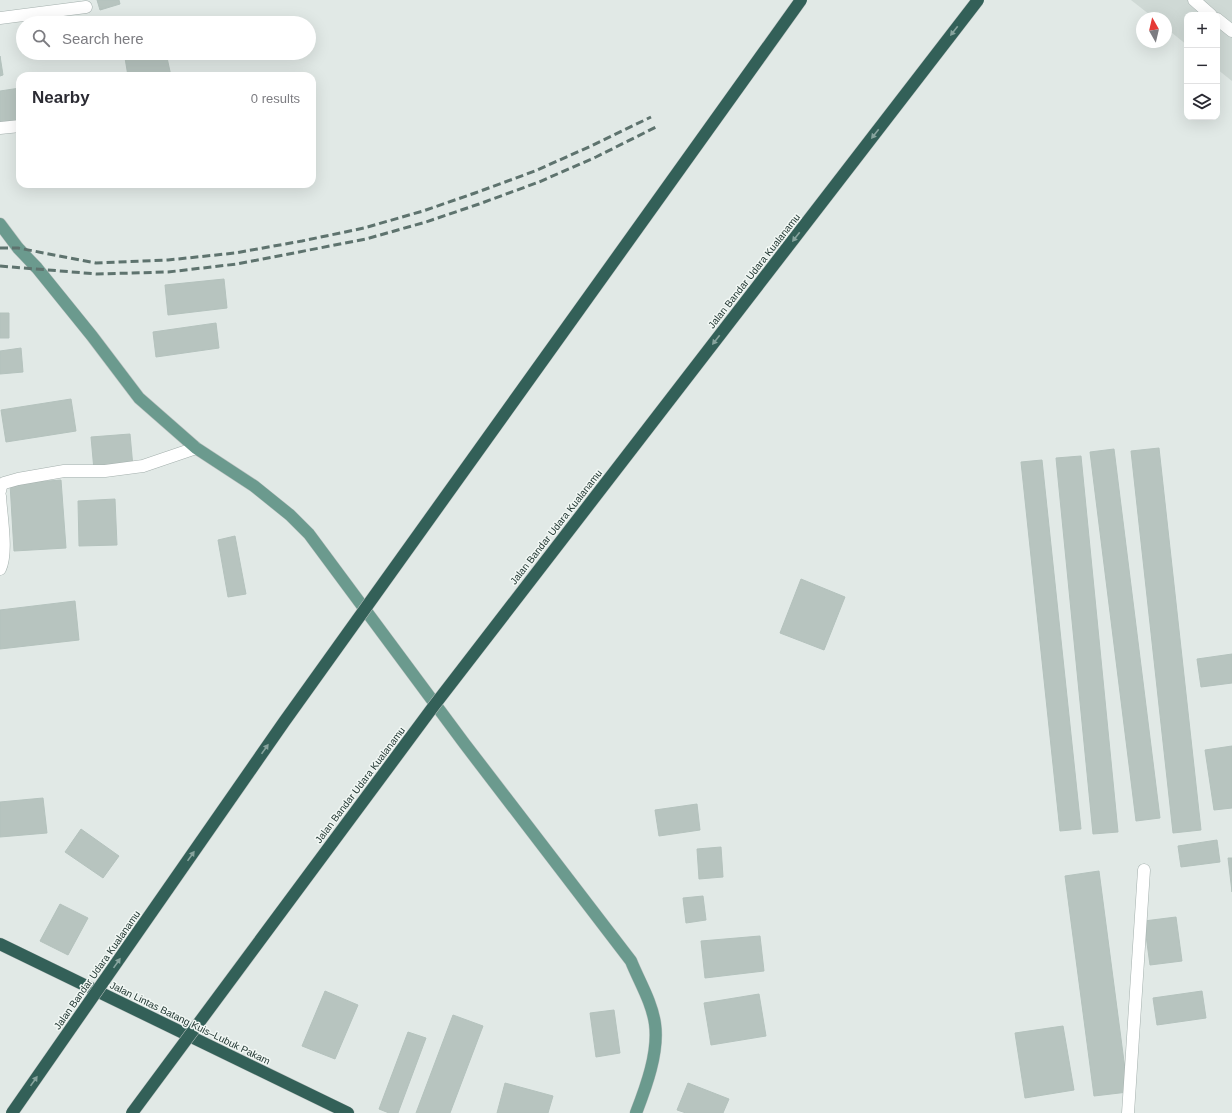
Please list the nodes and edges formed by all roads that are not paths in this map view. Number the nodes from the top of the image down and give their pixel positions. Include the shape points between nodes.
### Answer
1 (801, 0) edge
2 (978, 0) edge
3 (1194, 0) edge
4 (86, 7) dead end
5 (1208, 12) edge
6 (0, 18) edge
7 (1220, 21) edge
8 (1232, 31) edge
9 (16, 126) edge
10 (0, 128) edge
11 (0, 224) edge
12 (196, 448) junction
13 (0, 491) edge
14 (0, 496) edge
15 (1, 566) edge
16 (1144, 870) dead end
17 (0, 944) edge
18 (12, 1113) edge
19 (132, 1113) edge
20 (348, 1113) edge
21 (636, 1113) edge
22 (1128, 1113) edge

18 -> 1 highway, Jalan Bandar Udara Kualanamu, bridge via 288,715
2 -> 19 highway, Jalan Bandar Udara Kualanamu, bridge via 432,707
3 - 5 street
4 - 6 street
7 - 8 street
9 - 10 street
11 - 12 main road via 139,398
12 - 13 street via 143,466 105,471 64,471 18,479 4,483 0,486
12 - 21 main road via 254,486 309,534 630,961 649,1002 657,1040 647,1085
14 - 15 street via 4,543
16 - 22 street
17 - 20 highway, Jalan Lintas Batang Kuis–Lubuk Pakam

